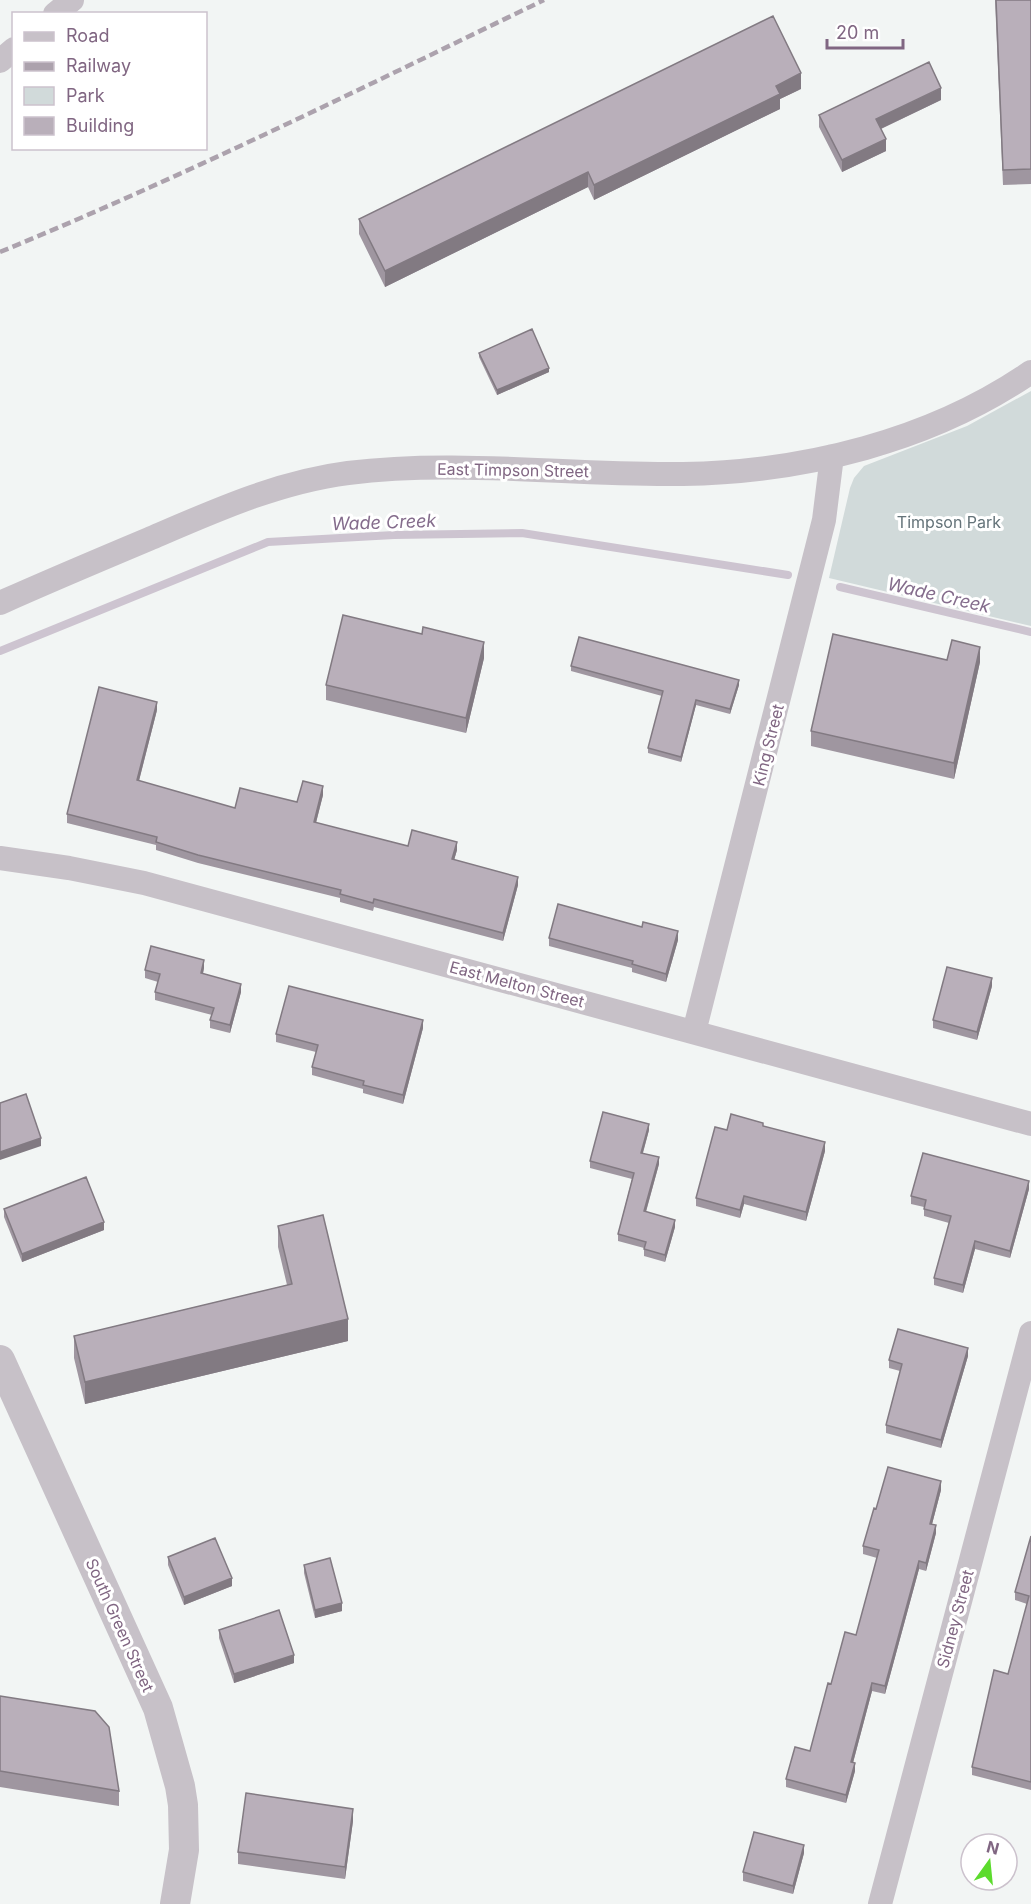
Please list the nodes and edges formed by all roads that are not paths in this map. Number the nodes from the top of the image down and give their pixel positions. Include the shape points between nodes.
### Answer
1 (72, 0) edge
2 (57, 12) edge
3 (12, 51) edge
4 (0, 61) edge
5 (1031, 372) edge
6 (832, 456) junction
7 (0, 603) edge
8 (0, 858) edge
9 (694, 1032) junction
10 (1031, 1124) edge
11 (1031, 1333) edge
12 (0, 1360) edge
13 (175, 1904) edge
14 (880, 1904) edge

1 - 2 street
3 - 4 street
5 - 6 street, East Timpson Street via 939,423
6 - 7 street, East Timpson Street via 715,473 402,468 321,478 268,491 216,510
6 - 9 street, King Street via 824,519
8 - 9 street, East Melton Street via 144,883
9 - 10 street, East Melton Street
11 - 14 street, Sidney Street
12 - 13 street, South Green Street via 161,1718 183,1805 183,1850

